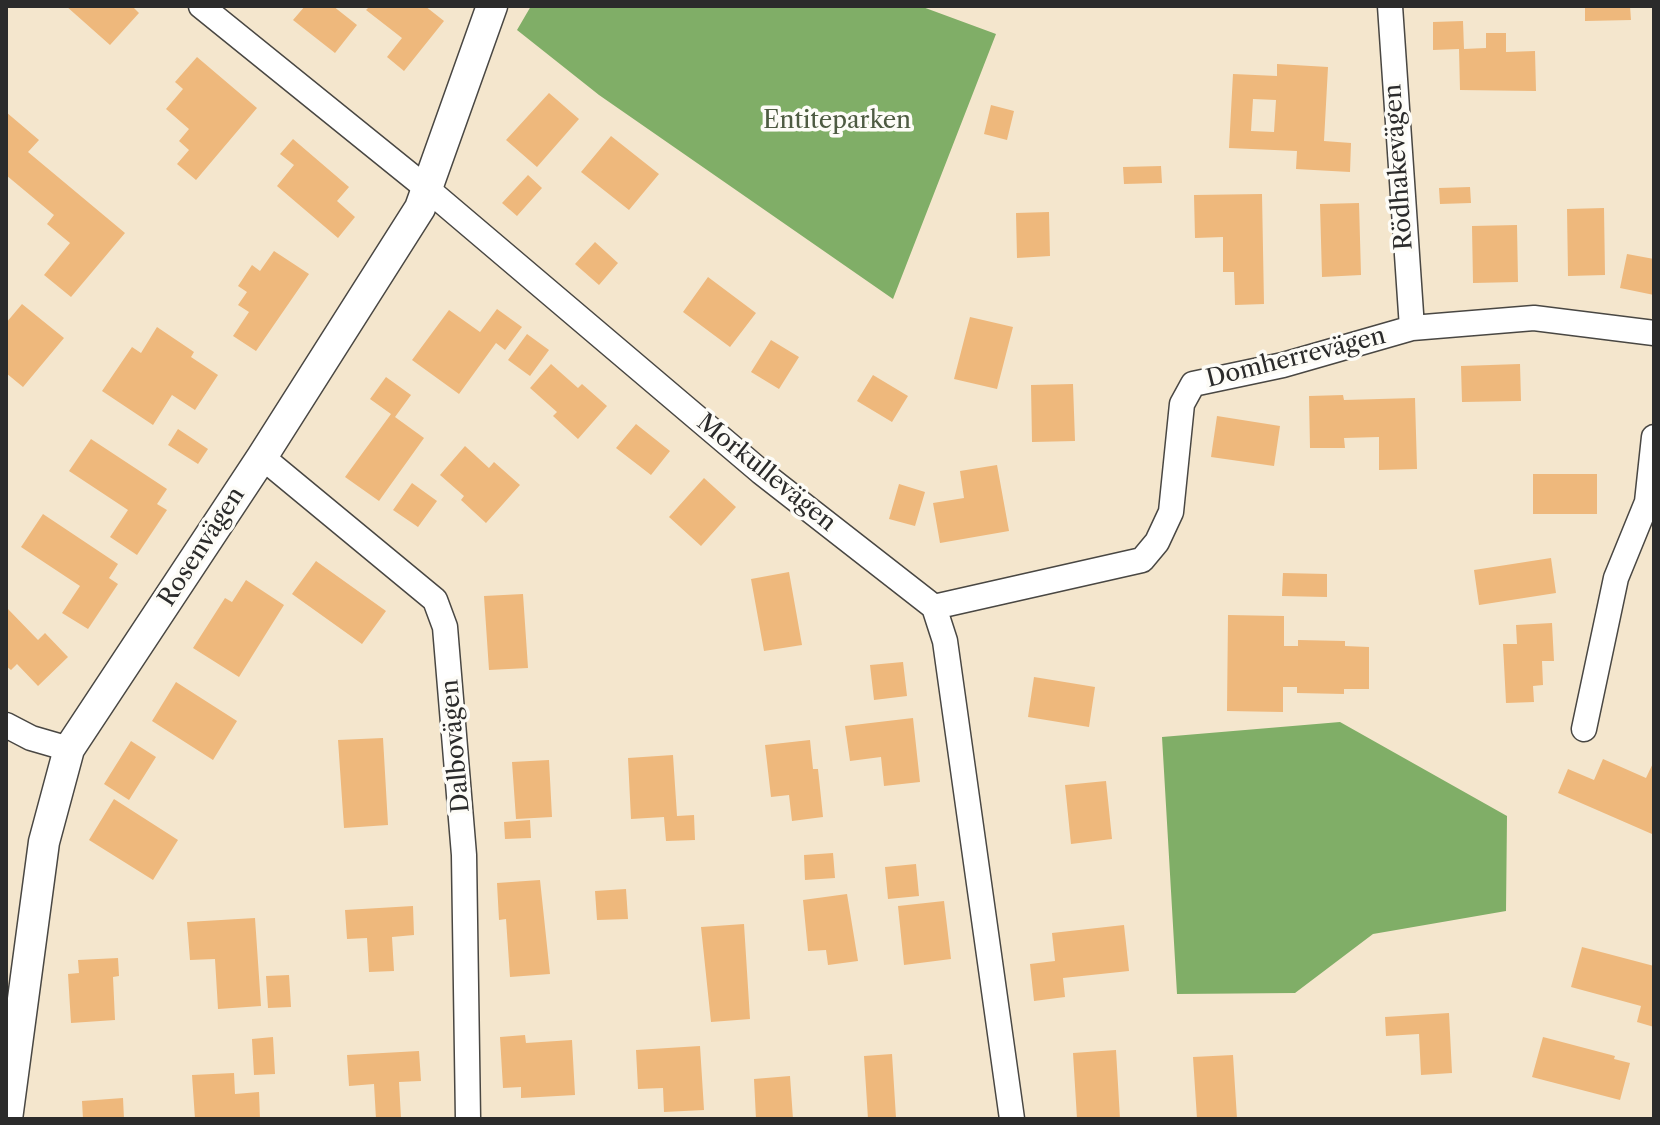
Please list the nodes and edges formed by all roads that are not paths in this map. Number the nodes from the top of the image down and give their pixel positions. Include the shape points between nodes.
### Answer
1 (201, 6) edge
2 (492, 6) edge
3 (1390, 6) edge
4 (425, 187) junction
5 (1412, 328) junction
6 (1654, 333) edge
7 (1654, 437) edge
8 (262, 457) junction
9 (934, 607) junction
10 (6, 725) edge
11 (1584, 729) dead end
12 (69, 749) junction
13 (7, 1119) edge
14 (468, 1119) edge
15 (1012, 1119) edge

1 - 4 street, Morkullevägen
2 - 4 street, Rosenvägen
3 - 5 street, Rödhakevägen
4 - 8 street, Rosenvägen via 420,208
4 - 9 street, Morkullevägen via 749,462
5 - 6 street, Domherrevägen via 1534,318
5 - 9 street, Domherrevägen via 1193,384 1182,404 1171,512 1142,560
7 - 11 street via 1647,502 1616,578
8 - 12 street, Rosenvägen
8 - 14 street, Dalbovägen via 435,600 445,627 464,855
9 - 15 street via 945,641
10 - 12 street
12 - 13 street, Rosenvägen via 44,842

